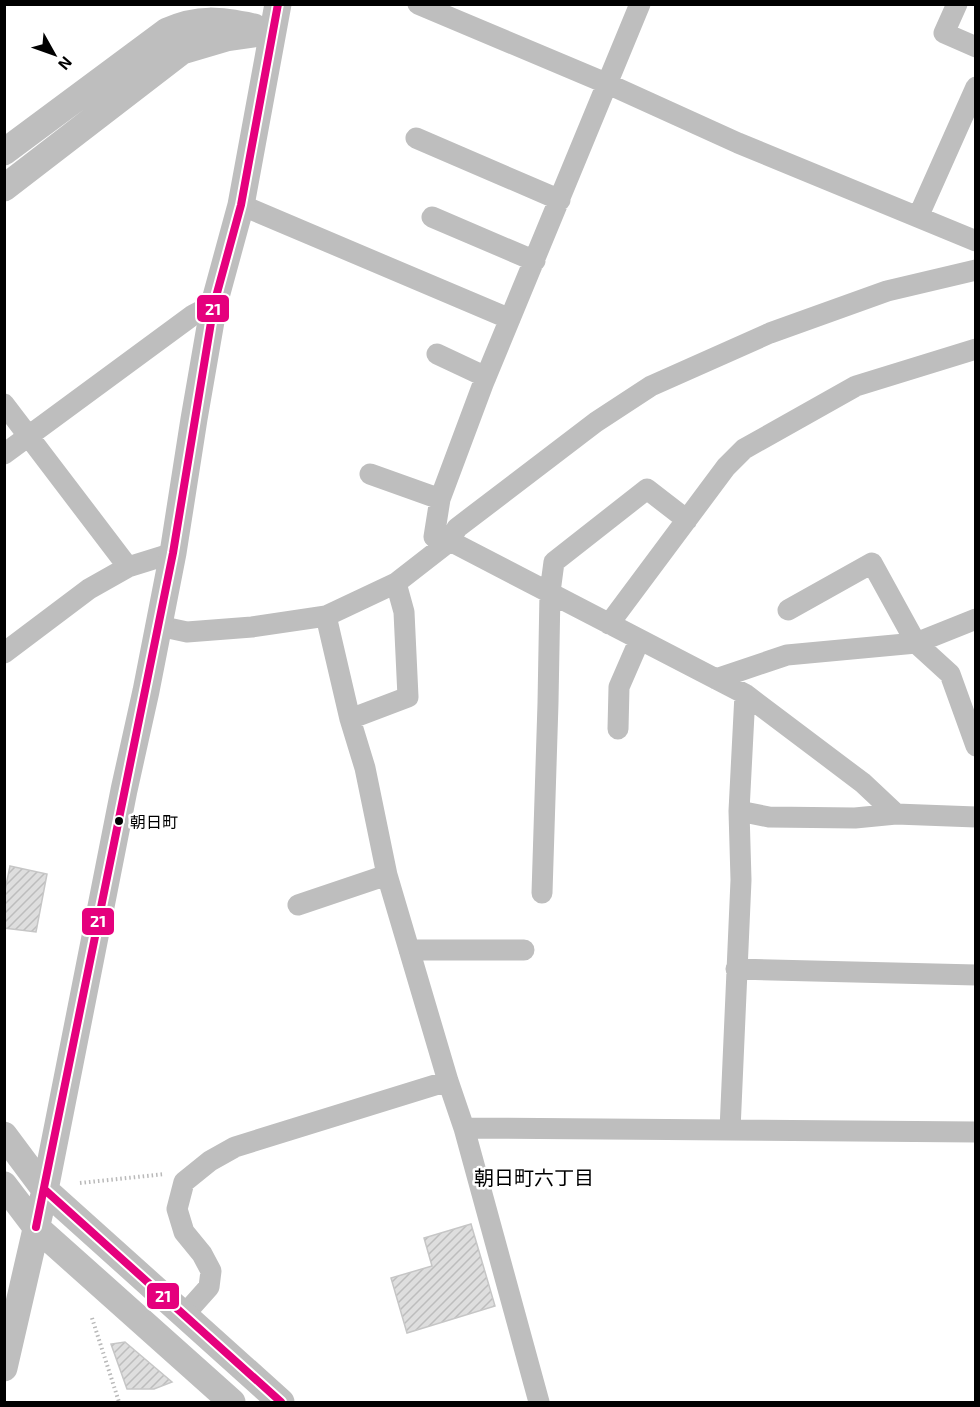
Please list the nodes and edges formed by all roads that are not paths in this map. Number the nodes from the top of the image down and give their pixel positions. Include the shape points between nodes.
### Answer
1 (278, 4) edge
2 (418, 4) edge
3 (640, 4) edge
4 (957, 4) edge
5 (273, 31) junction
6 (975, 47) edge
7 (608, 84) junction
8 (975, 87) edge
9 (416, 138) dead end
10 (4, 152) edge
11 (4, 188) edge
12 (560, 200) junction
13 (241, 206) junction
14 (432, 217) dead end
15 (918, 217) junction
16 (975, 241) edge
17 (534, 261) junction
18 (975, 270) edge
19 (214, 304) junction
20 (510, 319) junction
21 (975, 350) edge
22 (437, 354) dead end
23 (486, 377) junction
24 (4, 404) edge
25 (28, 436) junction
26 (4, 454) edge
27 (370, 474) dead end
28 (440, 499) junction
29 (687, 520) junction
30 (450, 541) junction
31 (173, 553) junction
32 (128, 567) junction
33 (396, 583) junction
34 (550, 592) junction
35 (788, 610) dead end
36 (326, 616) junction
37 (975, 618) edge
38 (609, 624) junction
39 (159, 626) junction
40 (639, 641) junction
41 (916, 643) junction
42 (4, 653) edge
43 (716, 679) junction
44 (745, 694) junction
45 (350, 719) junction
46 (618, 729) dead end
47 (975, 747) edge
48 (740, 811) junction
49 (896, 814) junction
50 (975, 818) edge
51 (387, 875) junction
52 (542, 893) dead end
53 (298, 905) dead end
54 (409, 950) junction
55 (524, 950) dead end
56 (736, 969) junction
57 (975, 975) edge
58 (448, 1081) junction
59 (464, 1128) junction
60 (730, 1130) junction
61 (975, 1132) edge
62 (4, 1135) edge
63 (4, 1185) edge
64 (45, 1190) junction
65 (36, 1227) junction
66 (184, 1315) junction
67 (5, 1359) edge
68 (232, 1402) edge
69 (281, 1402) edge
70 (539, 1402) edge

1 - 5 street
2 - 7 street
3 - 7 street
4 - 6 street via 944,33
5 - 10 street via 223,21 187,22 167,31
5 - 11 street via 226,38 182,51
5 - 13 street
7 - 12 street
7 - 15 street
8 - 15 street
9 - 12 street
12 - 17 street
13 - 19 street
13 - 20 street
14 - 17 street
15 - 16 street
17 - 20 street
18 - 30 street via 887,291 770,333 651,386 596,422 457,528
19 - 25 street via 193,315
19 - 31 street
20 - 23 street
21 - 29 street via 856,386 744,449
22 - 23 street
23 - 28 street
24 - 25 street
25 - 26 street
25 - 32 street
27 - 28 street
28 - 30 street via 434,537
29 - 34 street via 647,489 554,562
29 - 38 street
30 - 33 street
30 - 34 street
31 - 32 street
31 - 39 street
32 - 42 street via 89,589
33 - 36 street
33 - 45 street via 404,612 408,697
34 - 38 street
34 - 52 street
35 - 41 street via 872,563
36 - 39 street via 187,632
36 - 45 street
37 - 41 street
38 - 40 street
39 - 64 street
40 - 43 street
40 - 46 street via 619,687
41 - 43 street via 788,655
41 - 47 street via 951,674
43 - 44 street
44 - 48 street
44 - 49 street via 863,783
45 - 51 street via 365,768
48 - 49 street via 769,817 855,819
48 - 56 street
49 - 50 street
51 - 53 street
51 - 54 street
54 - 55 street
54 - 58 street
56 - 57 street
56 - 60 street
58 - 59 street
58 - 66 street via 235,1147 184,1182 177,1209 184,1232 211,1271 209,1287
59 - 60 street
59 - 70 street
60 - 61 street
62 - 64 street
63 - 65 street
64 - 65 street
64 - 66 street
65 - 67 street
65 - 68 street
66 - 69 street

